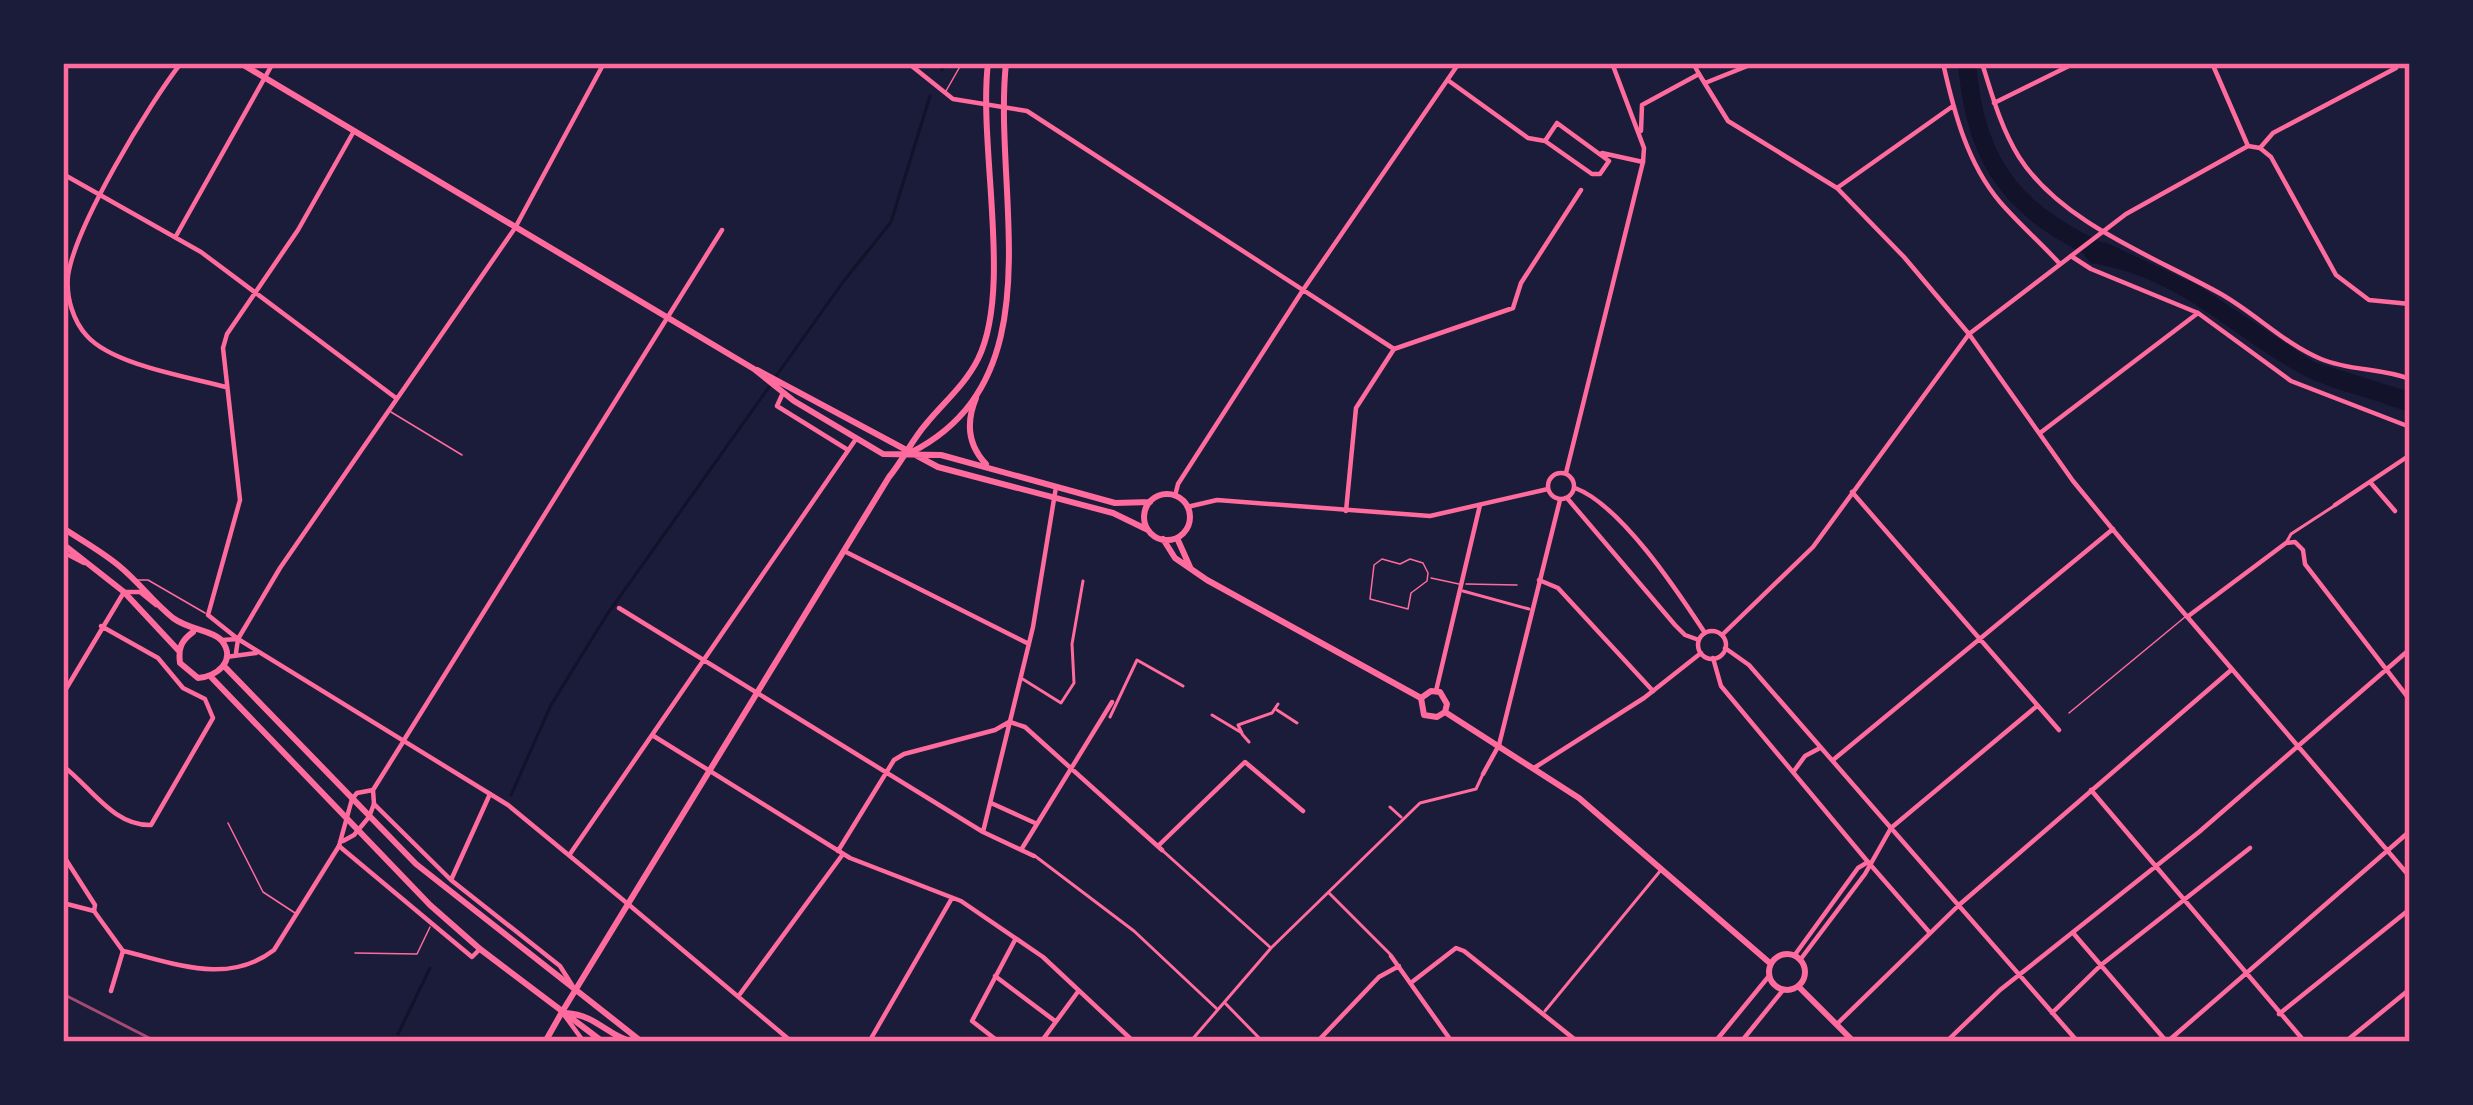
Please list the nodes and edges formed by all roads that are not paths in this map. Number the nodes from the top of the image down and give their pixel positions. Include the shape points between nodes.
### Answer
1 (181, 63) edge
2 (240, 63) edge
3 (273, 63) edge
4 (604, 63) edge
5 (908, 63) edge
6 (962, 63) edge
7 (988, 63) edge
8 (1006, 63) edge
9 (1459, 63) edge
10 (1612, 63) edge
11 (1693, 63) edge
12 (1755, 63) edge
13 (1942, 63) edge
14 (1982, 63) edge
15 (2074, 63) edge
16 (2212, 63) edge
17 (2397, 65) edge
18 (1699, 74) junction
19 (265, 78) junction
20 (1448, 81) junction
21 (1705, 84) junction
22 (945, 93) junction
23 (1625, 99) junction
24 (1994, 103) junction
25 (1642, 105) junction
26 (986, 106) junction
27 (1003, 106) junction
28 (1953, 106) junction
29 (354, 131) junction
30 (1640, 137) junction
31 (1545, 141) junction
32 (2248, 146) junction
33 (2260, 148) junction
34 (1598, 152) junction
35 (1643, 161) junction
36 (63, 174) edge
37 (1837, 188) junction
38 (1581, 190) dead end
39 (101, 195) junction
40 (515, 228) junction
41 (722, 230) dead end
42 (2102, 232) junction
43 (176, 236) junction
44 (2073, 255) junction
45 (2060, 264) junction
46 (1303, 290) junction
47 (255, 291) junction
48 (2410, 304) edge
49 (2198, 313) junction
50 (665, 317) junction
51 (1969, 334) junction
52 (1394, 349) junction
53 (2410, 379) edge
54 (783, 386) junction
55 (227, 388) junction
56 (396, 398) junction
57 (976, 398) junction
58 (388, 410) junction
59 (2410, 427) edge
60 (2040, 434) junction
61 (856, 439) junction
62 (848, 450) junction
63 (909, 453) junction
64 (2410, 454) edge
65 (462, 455) dead end
66 (988, 466) junction
67 (1566, 473) junction
68 (2370, 482) junction
69 (1056, 487) junction
70 (1575, 488) junction
71 (1548, 489) junction
72 (1852, 492) junction
73 (1174, 496) junction
74 (1054, 497) junction
75 (1563, 499) junction
76 (1150, 502) junction
77 (1480, 505) junction
78 (2335, 505) joint
79 (1187, 507) junction
80 (1346, 511) junction
81 (2395, 511) dead end
82 (2114, 529) junction
83 (63, 530) edge
84 (1148, 530) junction
85 (1177, 538) junction
86 (1163, 539) junction
87 (2286, 543) junction
88 (63, 548) edge
89 (843, 550) junction
90 (1192, 570) junction
91 (1427, 577) junction
92 (135, 580) junction
93 (1539, 580) junction
94 (1083, 581) dead end
95 (1517, 584) dead end
96 (1459, 587) junction
97 (124, 592) junction
98 (160, 608) junction
99 (619, 608) dead end
100 (1531, 609) junction
101 (208, 616) junction
102 (2186, 617) junction
103 (101, 626) junction
104 (193, 632) junction
105 (1705, 633) junction
106 (1722, 635) junction
107 (1980, 638) junction
108 (238, 639) junction
109 (222, 640) junction
110 (1699, 640) junction
111 (1027, 643) junction
112 (1725, 648) junction
113 (2410, 650) edge
114 (178, 651) junction
115 (236, 653) junction
116 (256, 653) junction
117 (1701, 653) junction
118 (226, 657) junction
119 (1713, 658) junction
120 (704, 661) junction
121 (224, 666) junction
122 (2385, 670) junction
123 (2230, 671) junction
124 (211, 677) junction
125 (1020, 677) junction
126 (1183, 686) dead end
127 (1436, 691) junction
128 (1653, 691) junction
129 (758, 692) junction
130 (63, 694) edge
131 (1421, 698) junction
132 (2410, 700) edge
133 (1112, 702) dead end
134 (2037, 706) junction
135 (1445, 712) junction
136 (2069, 713) dead end
137 (1212, 715) dead end
138 (1110, 717) dead end
139 (1010, 722) junction
140 (1298, 723) dead end
141 (2060, 730) dead end
142 (1242, 733) junction
143 (652, 734) junction
144 (403, 742) junction
145 (1249, 742) dead end
146 (1499, 745) junction
147 (1820, 748) junction
148 (2297, 749) junction
149 (1833, 760) junction
150 (63, 766) edge
151 (1072, 767) junction
152 (1534, 768) junction
153 (887, 770) junction
154 (710, 771) junction
155 (1793, 772) junction
156 (1483, 774) joint
157 (373, 790) junction
158 (2092, 790) junction
159 (490, 794) junction
160 (352, 799) junction
161 (991, 803) junction
162 (374, 804) junction
163 (1390, 807) dead end
164 (1303, 811) dead end
165 (344, 814) junction
166 (369, 817) junction
167 (1404, 818) junction
168 (228, 823) dead end
169 (1036, 824) junction
170 (1891, 828) junction
171 (359, 830) junction
172 (2410, 831) edge
173 (983, 832) junction
174 (340, 844) junction
175 (1160, 848) junction
176 (2250, 848) dead end
177 (1021, 850) junction
178 (2387, 850) junction
179 (841, 852) junction
180 (63, 855) edge
181 (569, 855) junction
182 (1034, 856) joint
183 (1868, 862) junction
184 (2157, 864) junction
185 (1662, 869) junction
186 (2410, 877) edge
187 (451, 880) junction
188 (1328, 892) junction
189 (952, 898) junction
190 (2187, 900) junction
191 (63, 903) edge
192 (628, 904) junction
193 (1959, 905) junction
194 (2410, 909) edge
195 (94, 911) junction
196 (296, 914) junction
197 (431, 924) junction
198 (1930, 934) junction
199 (2074, 934) junction
200 (1016, 938) junction
201 (1271, 948) junction
202 (480, 949) junction
203 (123, 951) junction
204 (355, 953) dead end
205 (1391, 956) joint
206 (1797, 958) junction
207 (1771, 964) junction
208 (2102, 965) junction
209 (1399, 966) junction
210 (995, 976) junction
211 (1769, 976) junction
212 (2245, 976) junction
213 (2018, 977) junction
214 (1412, 982) junction
215 (1798, 986) junction
216 (2410, 989) edge
217 (575, 990) junction
218 (1783, 990) junction
219 (1078, 991) junction
220 (111, 992) dead end
221 (739, 994) junction
222 (1224, 1001) junction
223 (1218, 1009) junction
224 (562, 1012) junction
225 (2052, 1012) junction
226 (1543, 1014) junction
227 (2279, 1014) junction
228 (1055, 1022) junction
229 (1836, 1026) junction
230 (791, 1041) edge
231 (871, 1041) edge
232 (545, 1042) edge
233 (584, 1042) edge
234 (603, 1042) edge
235 (637, 1042) edge
236 (999, 1042) edge
237 (1041, 1042) edge
238 (1134, 1042) edge
239 (1190, 1042) edge
240 (1263, 1042) edge
241 (1317, 1042) edge
242 (1453, 1042) edge
243 (1578, 1042) edge
244 (1715, 1042) edge
245 (1741, 1042) edge
246 (1854, 1042) edge
247 (1946, 1042) edge
248 (2078, 1042) edge
249 (2167, 1042) edge
250 (2305, 1042) edge
251 (2345, 1042) edge

1 - 39 street
2 - 19 main road
3 - 19 street
4 - 40 street
5 - 22 street
6 - 22 lane
7 - 26 main road
8 - 27 main road
9 - 20 street
10 - 23 street
11 - 18 street
12 - 21 street
13 - 28 street
14 - 24 street
15 - 24 street
16 - 32 street
17 - 33 street via 2273,133
18 - 21 street
18 - 25 street
19 - 29 main road
19 - 43 street
20 - 31 street via 1528,138
20 - 46 street
21 - 37 street via 1728,122
22 - 26 street
23 - 25 street
23 - 30 street
24 - 42 street via 2020,160
25 - 30 street
26 - 27 street
26 - 63 main road via 993,242 987,332 968,377
27 - 46 street via 1027,111
27 - 57 main road via 1008,309 997,360
28 - 37 street
28 - 45 street via 1981,176
29 - 40 main road
29 - 47 street
30 - 35 street
31 - 34 street via 1557,123
31 - 34 street via 1592,174 1610,160
32 - 33 street
32 - 42 street
33 - 48 street via 2336,275 2369,300
34 - 35 street
35 - 67 street
36 - 39 street
37 - 51 street
38 - 52 street via 1521,283 1514,308
39 - 43 street
39 - 55 street via 68,277 71,311 89,339 130,361
40 - 50 main road
40 - 56 street
41 - 50 street
42 - 44 street
42 - 53 street via 2224,296 2306,352
43 - 47 street
44 - 45 street
44 - 49 street
45 - 51 street
46 - 52 street
46 - 73 street
47 - 55 street via 227,334
47 - 56 street
49 - 59 street via 2291,381
49 - 60 street
50 - 54 main road
50 - 144 street
51 - 60 street
51 - 72 street
52 - 80 street via 1356,408
54 - 61 main road
54 - 62 street via 777,406
54 - 63 main road
55 - 101 street via 240,500
56 - 58 street
57 - 63 main road via 944,434
57 - 66 main road via 971,440
58 - 65 lane
58 - 108 street
60 - 82 street
61 - 62 street
61 - 63 main road via 883,454
62 - 120 street
63 - 66 main road
63 - 74 main road
63 - 89 main road
64 - 68 street
66 - 69 main road
67 - 70 street
67 - 71 street via 1555,474
68 - 78 street
68 - 81 street
69 - 74 street
69 - 76 main road via 1115,503
70 - 75 street
70 - 105 street via 1605,505
71 - 75 street
71 - 77 street
72 - 106 street via 1813,547
72 - 107 street
73 - 76 main road
73 - 79 main road
74 - 84 main road
74 - 111 street
75 - 93 street
75 - 110 street via 1675,625
76 - 84 main road
77 - 80 street via 1430,516
77 - 96 street
78 - 87 street
79 - 80 street via 1217,500
79 - 85 main road via 1187,528
82 - 102 street
82 - 107 street
83 - 92 main road
84 - 86 main road
85 - 86 main road
85 - 90 main road
86 - 90 main road
87 - 102 street
87 - 122 street via 2303,550 2305,564
88 - 97 main road
89 - 111 street
89 - 129 main road
90 - 131 main road
91 - 91 lane via 1408,609 1370,599 1382,559 1423,563
91 - 96 lane
92 - 98 main road
92 - 101 lane
93 - 100 street
93 - 128 street via 1558,588
94 - 125 street via 1074,683 1061,703
95 - 96 lane
96 - 100 street
96 - 127 street
97 - 98 street via 140,592
97 - 103 street
97 - 114 main road
98 - 104 main road
99 - 120 street
100 - 146 street
101 - 108 street
102 - 123 street
102 - 136 lane
103 - 130 street
103 - 150 street via 158,658 183,688 206,699 213,718 151,825 107,808
104 - 109 main road
104 - 114 main road
105 - 106 street
105 - 110 street
106 - 112 street
107 - 134 street
107 - 149 street
108 - 109 street
108 - 115 street
108 - 116 street
109 - 118 main road
110 - 117 street
111 - 125 street
112 - 119 street
112 - 147 street
113 - 122 street
114 - 124 main road via 187,673
115 - 116 street
115 - 118 street
116 - 144 street
117 - 119 street
117 - 128 street
118 - 121 main road
119 - 155 street via 1721,686
120 - 129 street
120 - 143 street
121 - 124 main road
121 - 160 main road
122 - 132 street
122 - 148 street
123 - 148 street
123 - 158 street
124 - 165 main road
125 - 139 street
126 - 138 street via 1138,660
127 - 131 main road
127 - 135 main road via 1446,699
128 - 152 street
129 - 153 street
129 - 154 main road
131 - 135 main road via 1428,717
133 - 151 street
134 - 141 street
134 - 170 street
135 - 146 main road
137 - 142 street
139 - 151 street
139 - 153 street via 904,754
139 - 161 street
140 - 142 street via 1277,706 1238,725
142 - 145 street
143 - 154 street
143 - 181 street
144 - 157 street
144 - 159 street
146 - 152 main road
146 - 156 street
147 - 149 street
147 - 155 street
148 - 178 street
148 - 184 street
149 - 170 street
151 - 169 street
151 - 175 street
152 - 185 main road
153 - 173 street
153 - 179 street
154 - 179 street
154 - 192 main road
155 - 183 street
156 - 167 street via 1476,789 1420,803
157 - 160 street
157 - 162 street
158 - 184 street
158 - 193 street
159 - 181 street
159 - 187 street
160 - 165 street
160 - 166 main road
161 - 169 street
161 - 173 street
162 - 166 street
162 - 187 street
163 - 167 street
164 - 175 street via 1245,762
165 - 171 main road
165 - 174 street
166 - 171 street
166 - 217 main road via 443,888
167 - 188 street
168 - 196 lane via 263,892
169 - 177 street
170 - 183 street
170 - 193 street
171 - 174 street
171 - 202 main road
172 - 178 street
173 - 177 street
174 - 196 street
174 - 197 street
175 - 201 street
176 - 190 street
177 - 182 street
178 - 186 street
178 - 212 street
179 - 189 street
179 - 221 street
180 - 195 street
181 - 192 street
182 - 223 street via 1135,931
183 - 198 street
183 - 206 street
184 - 190 street
184 - 199 street
185 - 207 main road
185 - 226 street
187 - 217 street via 560,966
188 - 201 street
188 - 205 street
189 - 200 street
189 - 231 street
190 - 208 street
190 - 212 street
191 - 195 street
192 - 217 main road
192 - 221 street
193 - 198 street
193 - 213 street
194 - 227 street
195 - 203 street
196 - 203 street via 260,961 220,973
197 - 202 street via 472,957
197 - 204 lane via 417,954
198 - 229 street
199 - 208 street
199 - 213 street
200 - 210 street
200 - 219 street
201 - 222 street
202 - 224 main road
203 - 220 street
205 - 209 street
206 - 207 main road via 1784,954
206 - 215 main road via 1805,971
207 - 211 main road
208 - 225 street
208 - 249 street
209 - 214 street
209 - 241 street
210 - 228 street
210 - 236 street via 972,1021
211 - 218 main road
211 - 244 street
212 - 227 street
212 - 249 street
213 - 225 street
213 - 247 street
214 - 226 street via 1456,948
214 - 242 street
215 - 218 main road
215 - 229 main road
216 - 251 street
217 - 224 main road
217 - 235 main road
218 - 245 street
219 - 228 street
219 - 238 street
221 - 230 street
222 - 223 street
222 - 240 street
223 - 239 street
224 - 232 main road
224 - 233 street
224 - 234 main road
224 - 235 main road via 585,1014
225 - 248 street
226 - 243 street
227 - 250 street
228 - 237 street
229 - 246 main road

